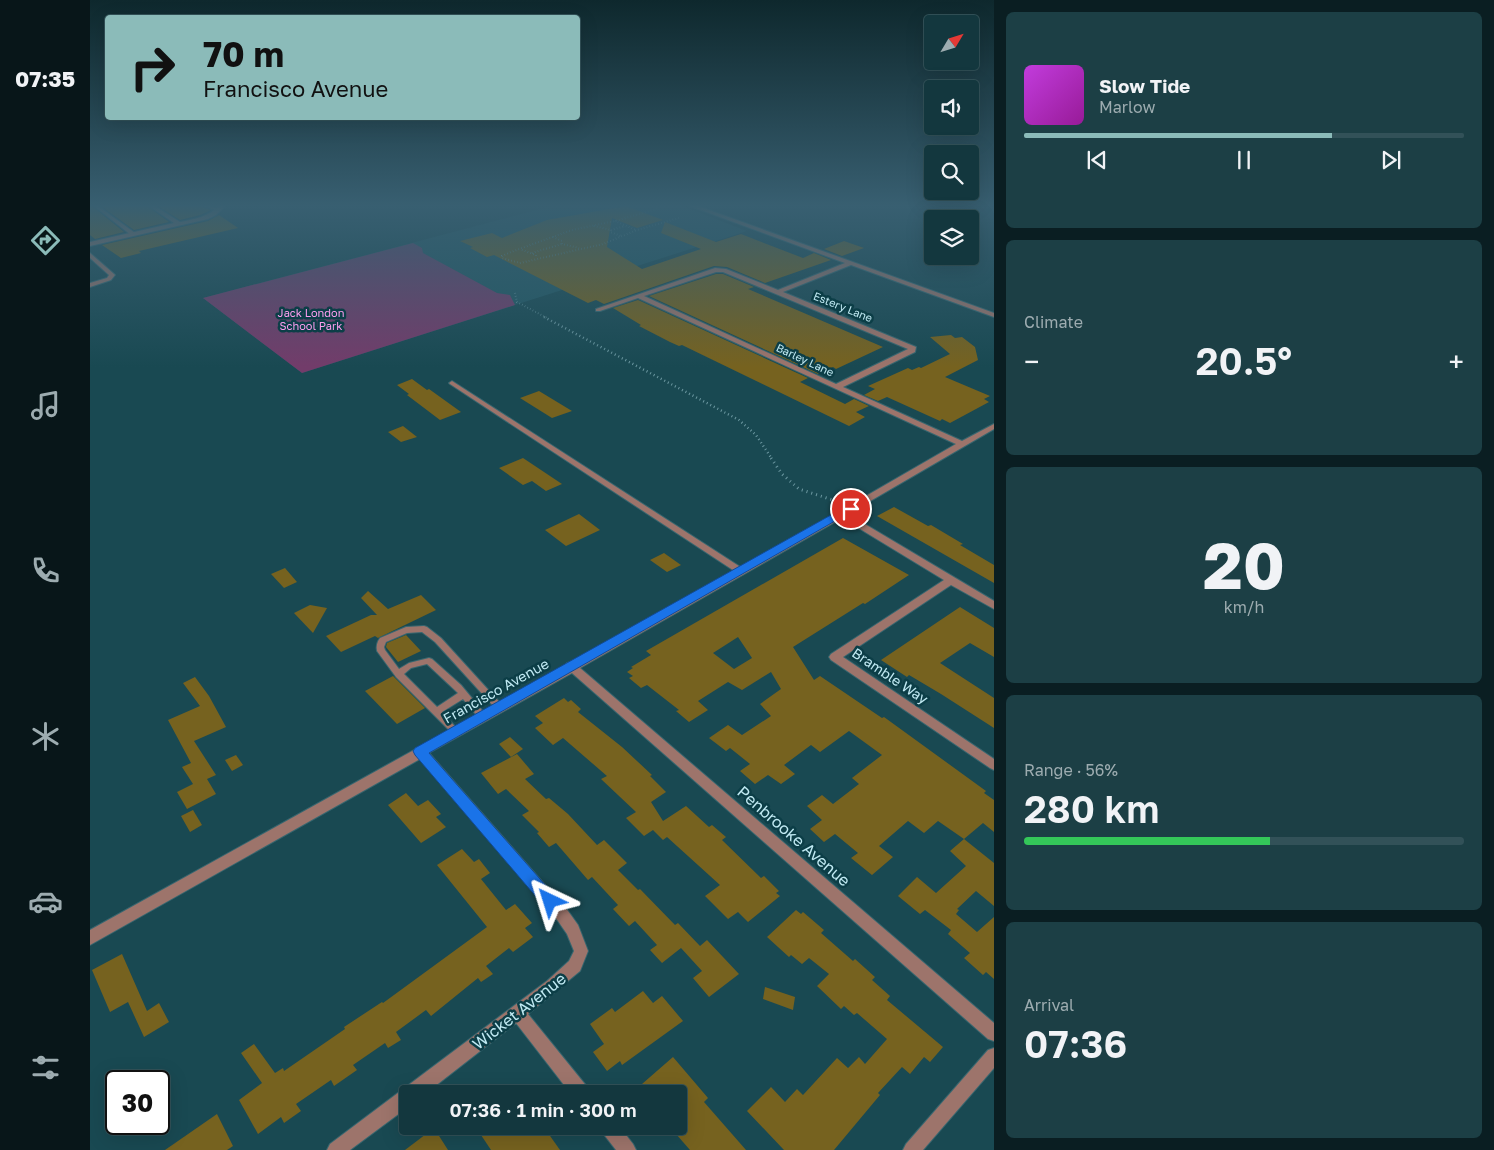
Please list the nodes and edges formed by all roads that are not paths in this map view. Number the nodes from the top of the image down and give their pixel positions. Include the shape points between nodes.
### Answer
1 (95, 260) edge
2 (842, 260) edge
3 (851, 263) junction
4 (90, 285) edge
5 (778, 292) junction
6 (640, 297) junction
7 (598, 310) dead end
8 (994, 315) edge
9 (452, 384) dead end
10 (836, 387) junction
11 (994, 426) edge
12 (962, 444) junction
13 (846, 511) junction
14 (742, 572) junction
15 (950, 580) junction
16 (994, 606) edge
17 (571, 666) junction
18 (399, 675) junction
19 (464, 694) junction
20 (499, 707) junction
21 (436, 712) junction
22 (482, 716) junction
23 (455, 731) junction
24 (420, 751) junction
25 (994, 765) edge
26 (90, 938) edge
27 (518, 1013) junction
28 (994, 1033) edge
29 (994, 1056) edge
30 (423, 1085) edge
31 (575, 1085) edge
32 (399, 1103) edge
33 (615, 1135) edge
34 (336, 1150) edge
35 (627, 1150) edge
36 (912, 1150) edge

1 - 4 street via 112,276
2 - 3 street
3 - 5 street
3 - 8 street
5 - 6 street, Estery Lane via 719,269
5 - 10 street, Estery Lane via 912,347 912,350
6 - 7 street, Estery Lane
6 - 10 street, Barley Lane
9 - 14 lane
10 - 12 street, Barley Lane
11 - 12 street, Francisco Avenue
12 - 13 street, Francisco Avenue
13 - 14 street, Francisco Avenue
13 - 15 street
14 - 17 street, Francisco Avenue
15 - 16 street
15 - 25 street, Bramble Way via 835,656
17 - 20 street, Francisco Avenue
17 - 28 street, Penbrooke Avenue
18 - 19 lane via 401,670 429,661
18 - 20 lane via 383,655 381,642 406,630 424,629
18 - 21 lane
19 - 21 lane
19 - 22 lane
20 - 22 street, Francisco Avenue
21 - 23 lane
22 - 23 street, Francisco Avenue
23 - 24 street, Francisco Avenue
24 - 26 street, Francisco Avenue
24 - 27 street, Wicket Avenue via 573,930 581,951 574,966
27 - 30 street, Wicket Avenue
27 - 31 street
29 - 36 street
32 - 34 street
33 - 35 street

